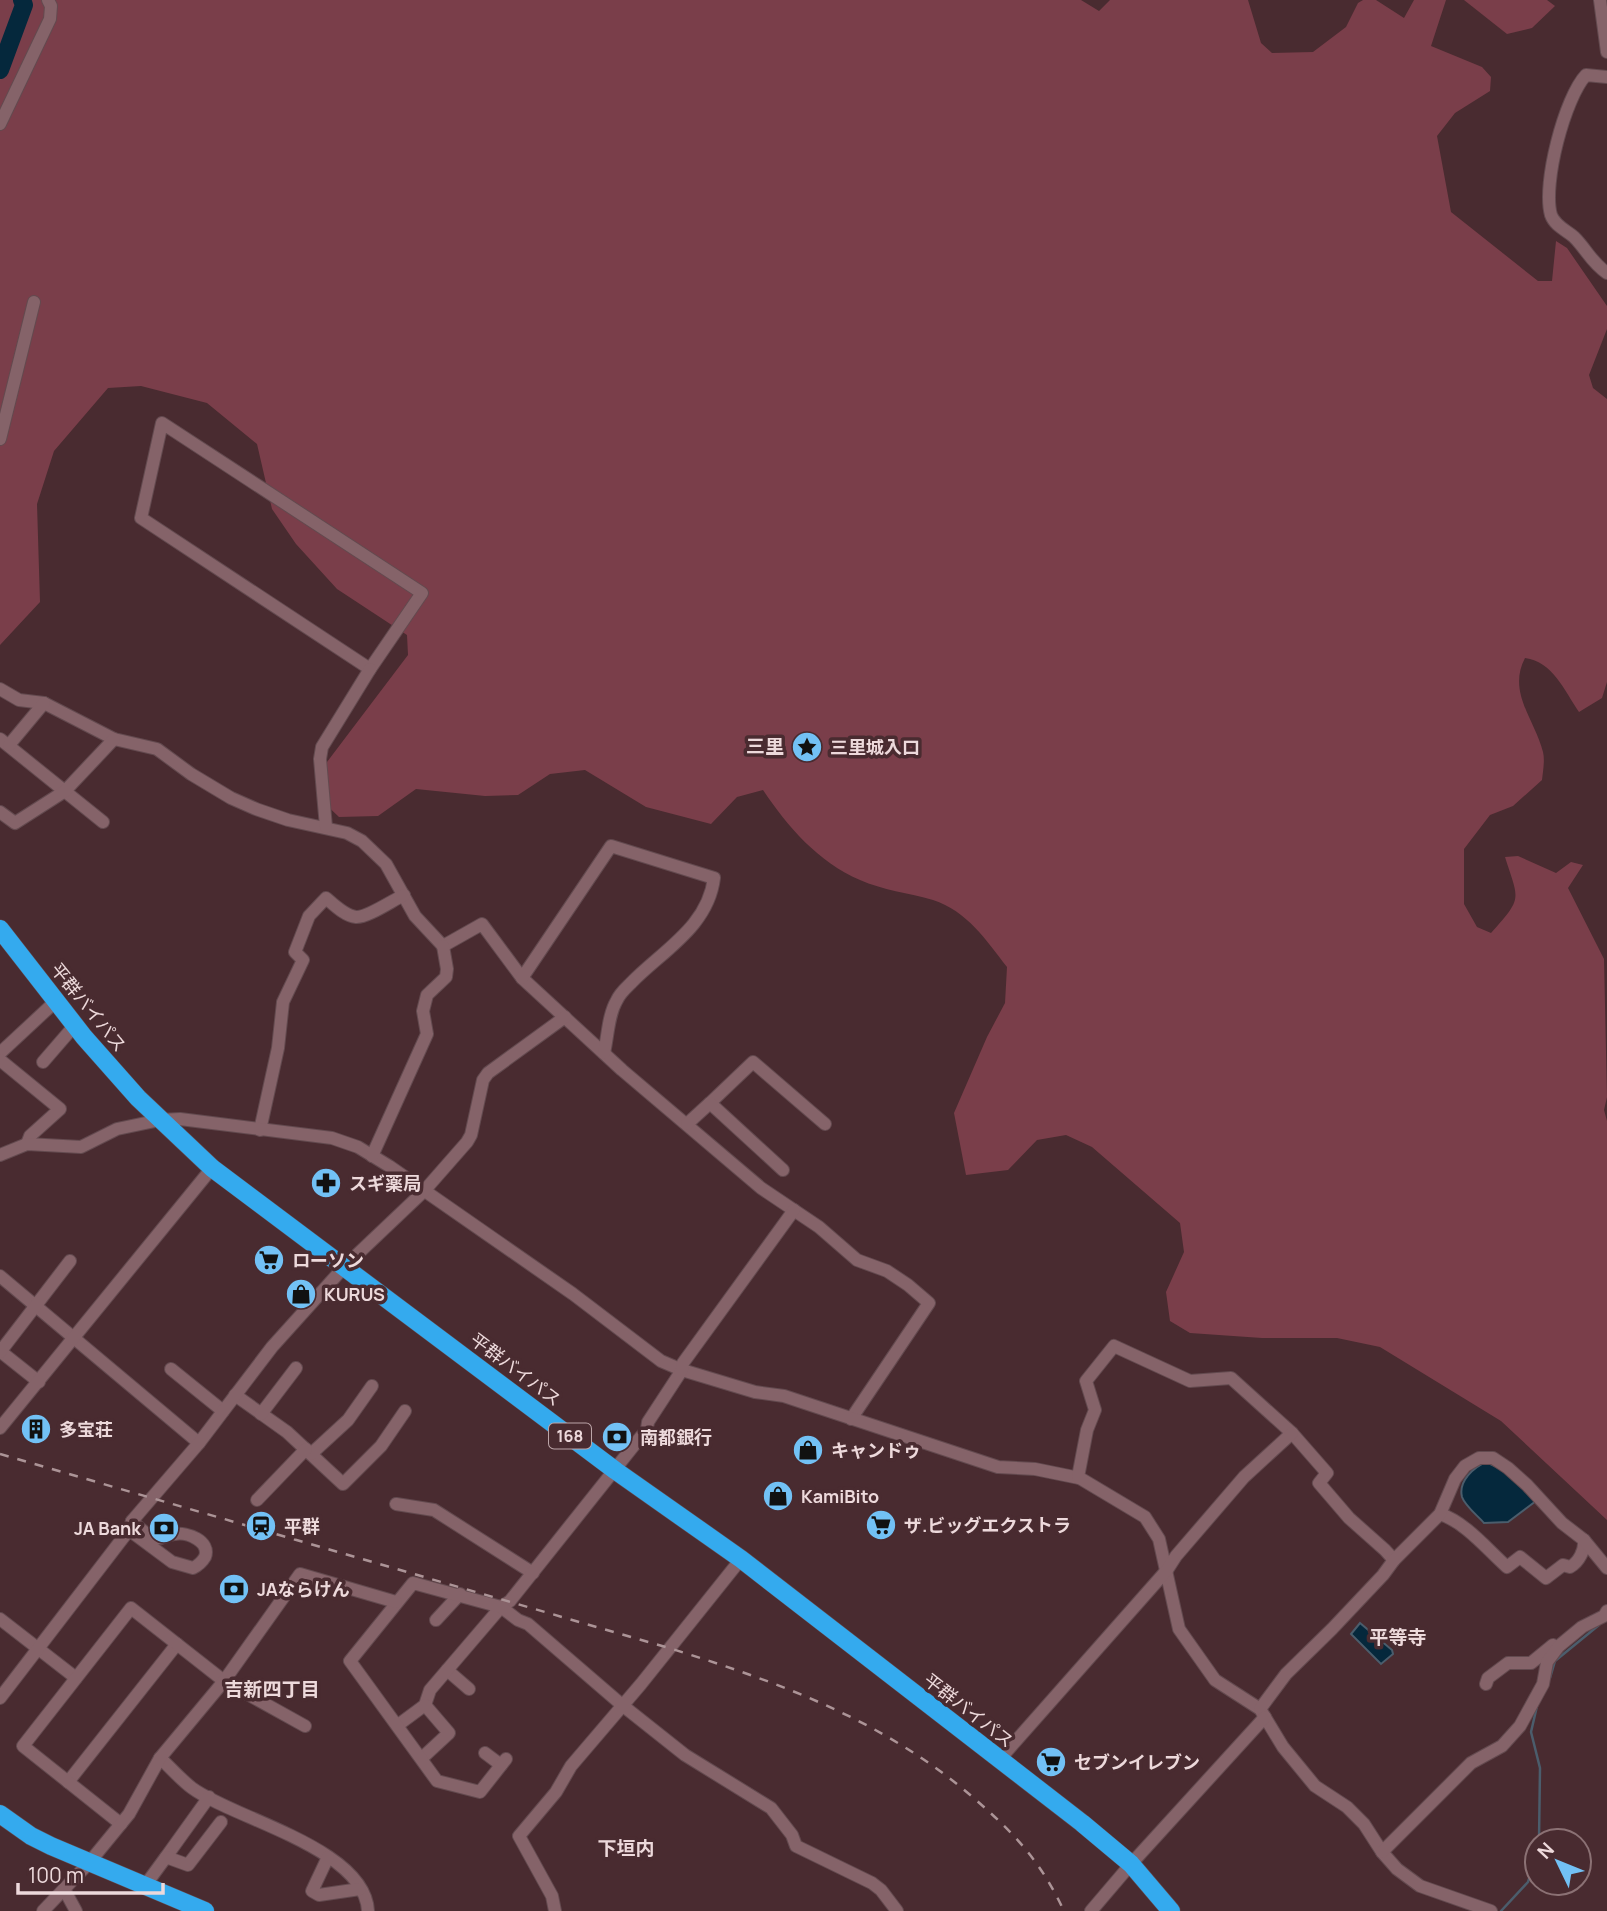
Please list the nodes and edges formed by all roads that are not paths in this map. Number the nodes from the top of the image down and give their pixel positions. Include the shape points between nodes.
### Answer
1 (48, 0) edge
2 (1600, 0) edge
3 (1607, 52) edge
4 (1607, 77) edge
5 (0, 124) edge
6 (1607, 273) edge
7 (34, 302) dead end
8 (0, 439) edge
9 (370, 669) junction
10 (0, 689) edge
11 (44, 703) junction
12 (114, 739) junction
13 (4, 742) edge
14 (65, 791) junction
15 (0, 812) edge
16 (103, 822) dead end
17 (326, 827) junction
18 (404, 895) junction
19 (0, 929) edge
20 (443, 946) junction
21 (522, 978) junction
22 (56, 1001) junction
23 (565, 1017) junction
24 (75, 1025) junction
25 (604, 1053) junction
26 (1, 1061) edge
27 (43, 1062) dead end
28 (710, 1103) junction
29 (160, 1120) junction
30 (687, 1124) junction
31 (825, 1124) dead end
32 (261, 1130) junction
33 (27, 1144) junction
34 (0, 1154) edge
35 (372, 1156) junction
36 (212, 1168) junction
37 (783, 1170) dead end
38 (424, 1191) junction
39 (794, 1210) junction
40 (70, 1261) dead end
41 (345, 1266) junction
42 (0, 1276) edge
43 (36, 1306) junction
44 (75, 1339) junction
45 (0, 1351) edge
46 (296, 1368) dead end
47 (171, 1369) dead end
48 (682, 1370) junction
49 (39, 1382) junction
50 (372, 1386) dead end
51 (235, 1395) junction
52 (223, 1411) junction
53 (405, 1411) dead end
54 (261, 1414) junction
55 (3, 1419) edge
56 (851, 1419) junction
57 (1292, 1433) junction
58 (199, 1443) junction
59 (308, 1452) junction
60 (616, 1471) junction
61 (1079, 1478) junction
62 (257, 1500) dead end
63 (396, 1504) dead end
64 (1440, 1514) junction
65 (130, 1525) junction
66 (1584, 1540) junction
67 (741, 1559) junction
68 (1394, 1560) junction
69 (1607, 1568) edge
70 (1167, 1570) junction
71 (533, 1573) junction
72 (460, 1594) junction
73 (396, 1602) junction
74 (501, 1607) junction
75 (1607, 1611) edge
76 (0, 1620) edge
77 (436, 1620) dead end
78 (177, 1644) junction
79 (1553, 1644) dead end
80 (38, 1649) junction
81 (446, 1670) junction
82 (76, 1678) junction
83 (224, 1681) junction
84 (1486, 1684) dead end
85 (469, 1689) dead end
86 (0, 1698) edge
87 (425, 1704) junction
88 (622, 1705) junction
89 (1263, 1713) junction
90 (305, 1726) dead end
91 (398, 1726) junction
92 (485, 1753) dead end
93 (160, 1758) junction
94 (422, 1758) junction
95 (999, 1760) junction
96 (68, 1782) junction
97 (209, 1797) junction
98 (0, 1814) edge
99 (221, 1822) dead end
100 (121, 1824) junction
101 (1382, 1852) junction
102 (166, 1857) junction
103 (328, 1857) junction
104 (88, 1864) junction
105 (1130, 1864) junction
106 (144, 1886) junction
107 (64, 1889) junction
108 (360, 1889) junction
109 (43, 1911) edge
110 (76, 1911) edge
111 (205, 1911) edge
112 (368, 1911) edge
113 (555, 1911) edge
114 (897, 1911) edge
115 (1091, 1911) edge
116 (1171, 1911) edge
117 (1490, 1911) edge

1 - 5 street via 50,19
2 - 3 street
4 - 6 street via 1586,75 1577,85 1552,158 1551,196 1551,215 1560,228
7 - 8 street
9 - 9 street via 141,517 162,423 422,593
9 - 17 street via 322,747
10 - 11 street via 19,701
11 - 12 street
11 - 13 street
12 - 14 street
12 - 17 street via 157,749 191,774 256,809
13 - 14 street
14 - 15 street via 15,823
14 - 16 street
17 - 18 street via 362,841 386,864
18 - 20 street via 415,916
18 - 32 street via 356,917 326,898 309,916 295,952 303,960 283,1002
19 - 22 highway, 平群バイパス / 168
20 - 21 street via 482,924
20 - 35 street via 446,977 427,995 423,1011 426,1034
21 - 23 street
21 - 25 street via 611,846 714,878 701,915 617,998
22 - 24 highway, 平群バイパス / 168
22 - 26 street
23 - 25 street
23 - 38 street via 488,1073 471,1135
24 - 27 street
24 - 29 highway, 平群バイパス / 168
25 - 30 street
26 - 33 street via 60,1109
28 - 30 street
28 - 31 street via 753,1062
28 - 37 street
29 - 32 street
29 - 33 street via 117,1129 82,1147
29 - 36 highway, 平群バイパス / 168
30 - 39 street via 761,1188
32 - 35 street via 332,1138
33 - 34 street
35 - 38 street
36 - 41 highway, 平群バイパス / 168
36 - 44 street
38 - 41 street
38 - 48 street via 661,1361
39 - 48 street
39 - 56 street via 857,1260 887,1271 929,1303
40 - 43 street
41 - 51 street
41 - 60 highway, 平群バイパス / 168
42 - 43 street
43 - 44 street
43 - 45 street
44 - 49 street
44 - 58 street
45 - 49 street
46 - 54 street
47 - 52 street
48 - 56 street
48 - 60 street
49 - 55 street
50 - 59 street via 348,1420
51 - 52 street
51 - 54 street
52 - 58 street
53 - 59 street via 381,1447 343,1484
54 - 59 street
56 - 61 street via 998,1467
57 - 61 street via 1231,1378 1190,1381 1114,1346 1086,1381 1095,1410
57 - 68 street via 1327,1473 1319,1483
57 - 70 street via 1244,1477
58 - 65 street
59 - 62 street
60 - 67 highway, 平群バイパス / 168
60 - 71 street
61 - 70 street via 1145,1517 1158,1539
63 - 71 street via 434,1510
64 - 66 street via 1507,1567 1520,1557 1546,1578 1563,1565 1574,1564 1585,1548
64 - 66 street via 1465,1466 1479,1458 1493,1458
64 - 68 street
65 - 65 street via 152,1537 179,1534 200,1540 205,1545 204,1559 193,1568 172,1562
65 - 80 street
66 - 69 street
67 - 88 street
67 - 95 highway, 平群バイパス / 168
68 - 89 street via 1286,1674
70 - 89 street via 1179,1629 1215,1680
70 - 95 street
71 - 74 street
72 - 73 street via 413,1583
72 - 74 street
72 - 77 street
73 - 83 street via 300,1574
73 - 91 street via 350,1661
74 - 81 street
74 - 88 street via 528,1624
75 - 101 street via 1559,1646 1520,1726 1502,1746 1471,1763
76 - 80 street
78 - 82 street via 131,1608
78 - 83 street
78 - 96 street
79 - 84 street via 1531,1663 1508,1662
80 - 82 street
80 - 86 street
81 - 85 street
81 - 87 street
82 - 96 street via 23,1746
83 - 90 street
83 - 93 street
87 - 91 street
87 - 94 street via 449,1733
88 - 113 street via 519,1836 552,1896
88 - 114 street via 685,1755 771,1808 796,1846 872,1883
89 - 101 street via 1315,1786 1347,1807
89 - 105 street
91 - 94 street
92 - 94 street via 504,1762 480,1792 437,1781
93 - 97 street via 192,1788
93 - 100 street
95 - 105 highway, 平群バイパス / 168
96 - 100 street
97 - 102 street
97 - 103 street via 316,1847
98 - 104 highway via 31,1836
99 - 102 street via 188,1865
100 - 104 street
101 - 117 street via 1420,1886
102 - 106 street
103 - 108 street
103 - 108 street via 312,1891 319,1895
104 - 106 highway
104 - 107 street
105 - 115 street
105 - 116 highway, 平群バイパス / 168
106 - 111 highway
107 - 109 street
107 - 110 street
108 - 112 street

